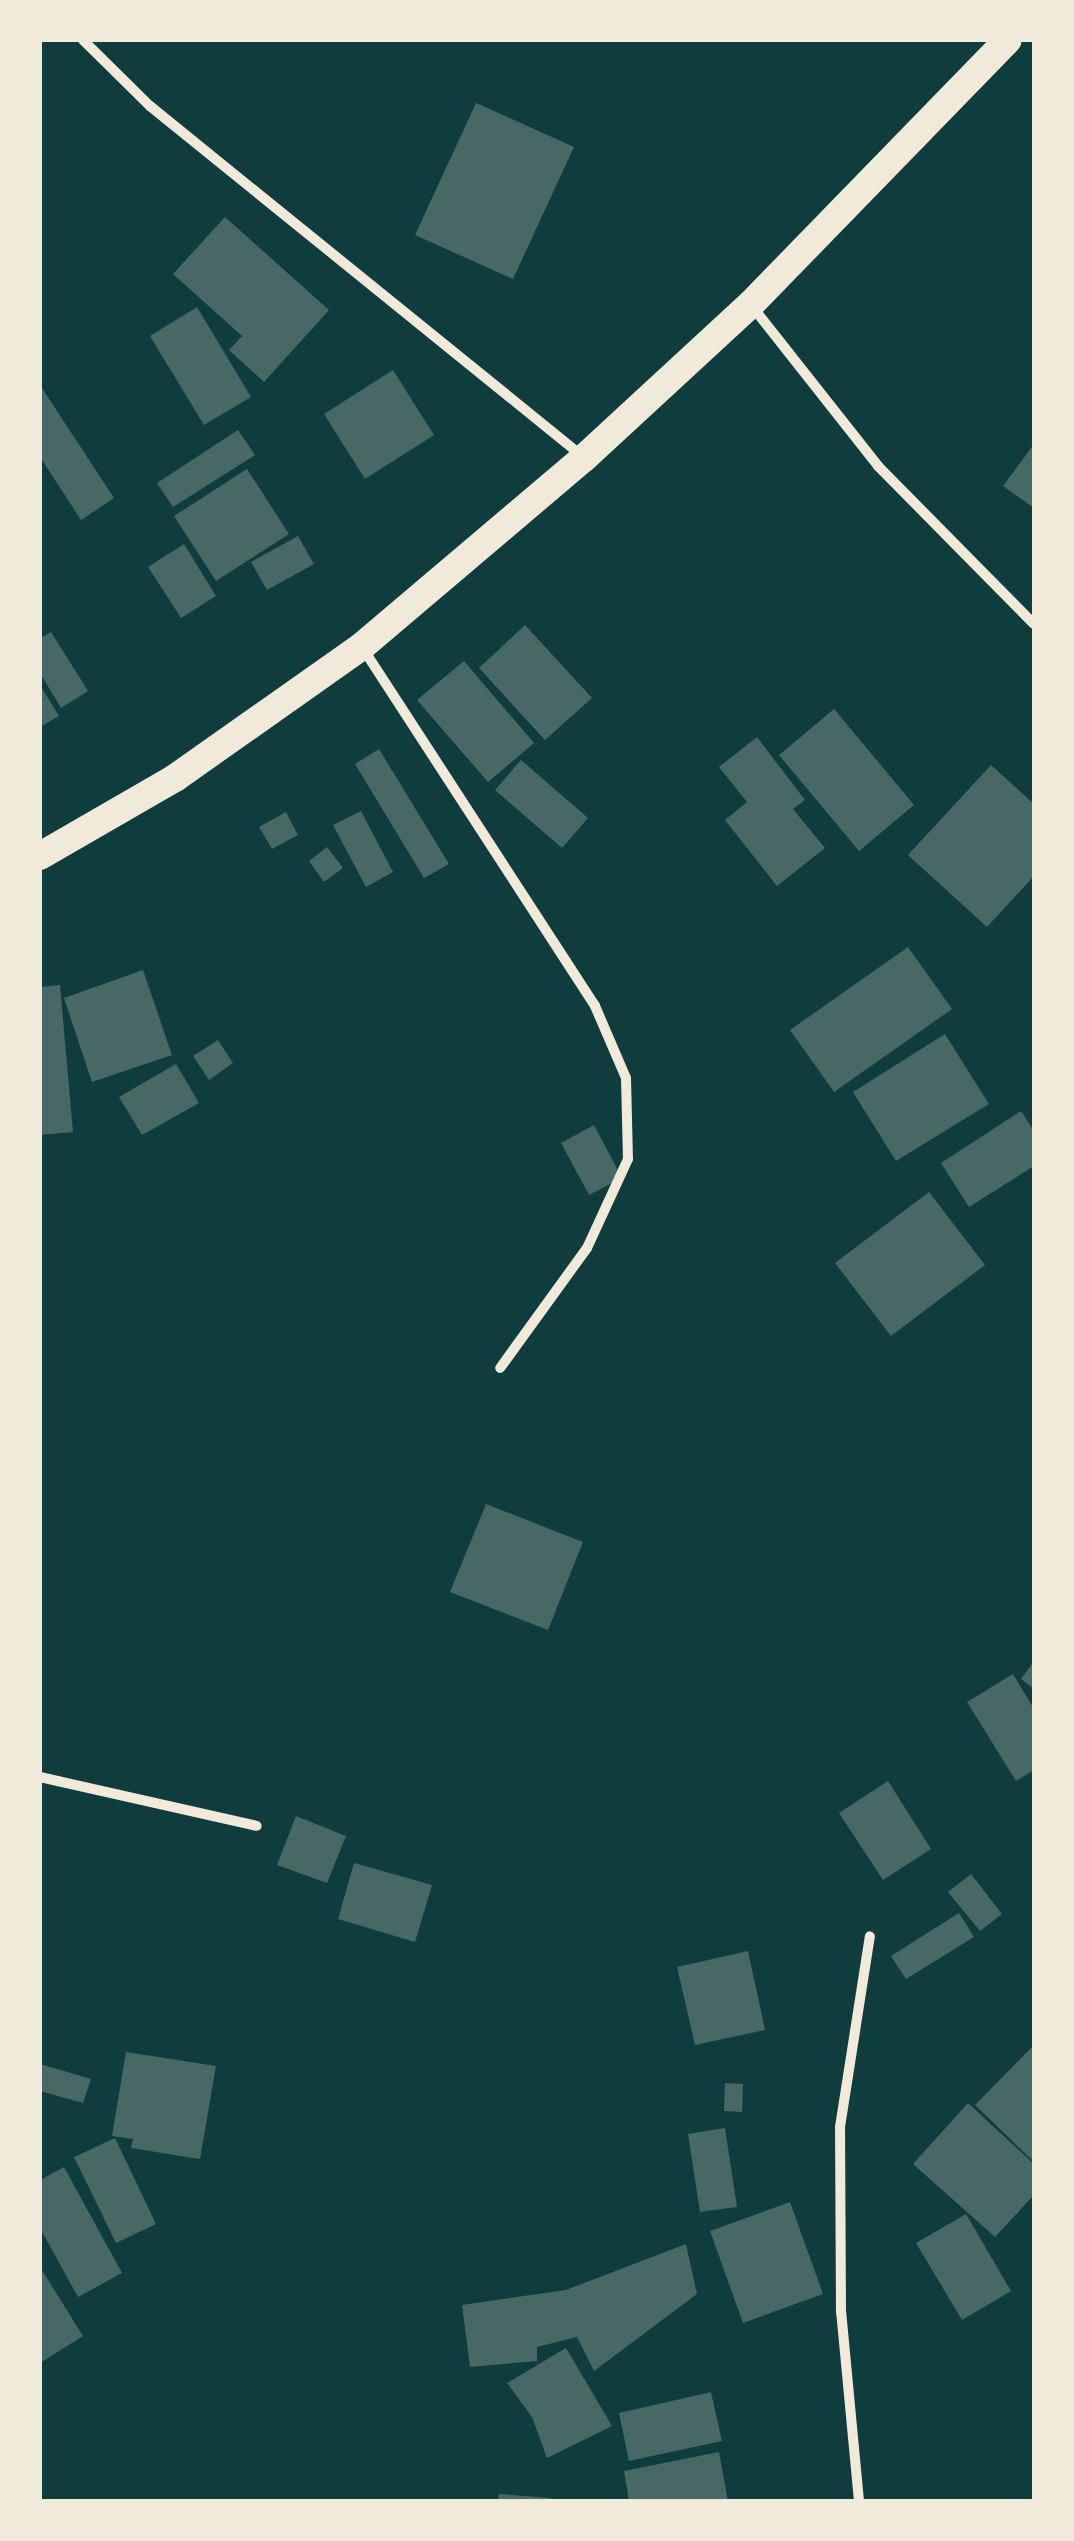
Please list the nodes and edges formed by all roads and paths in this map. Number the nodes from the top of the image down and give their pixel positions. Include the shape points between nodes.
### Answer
1 (84, 40) edge
2 (1008, 40) edge
3 (751, 304) junction
4 (584, 458) junction
5 (1034, 624) edge
6 (361, 646) junction
7 (40, 856) edge
8 (500, 1368) dead end
9 (40, 1778) edge
10 (257, 1826) dead end
11 (870, 1936) dead end
12 (860, 2501) edge

1 - 4 street via 150,106
2 - 3 highway
3 - 4 highway
3 - 5 street via 878,466
4 - 6 highway
6 - 7 highway via 175,778
6 - 8 street via 596,1006 626,1078 628,1158 587,1248
9 - 10 street
11 - 12 street via 840,2127 841,2312

